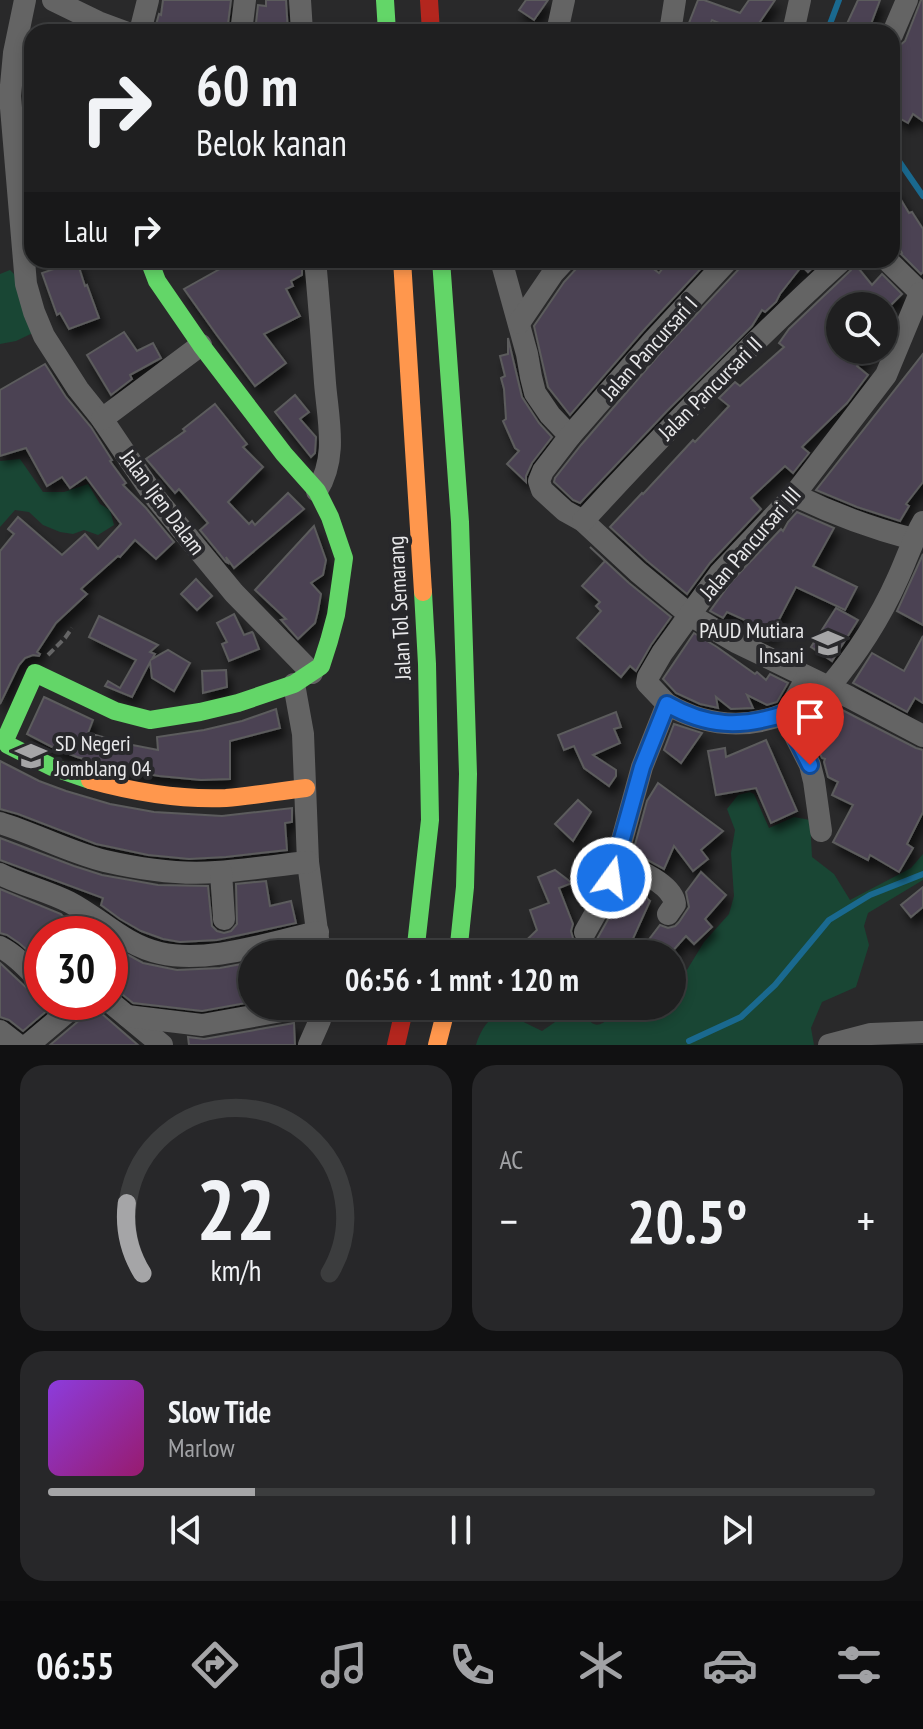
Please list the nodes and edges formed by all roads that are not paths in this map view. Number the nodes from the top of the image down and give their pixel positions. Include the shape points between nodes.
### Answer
1 (25, 0) edge
2 (53, 0) edge
3 (148, 0) edge
4 (245, 0) edge
5 (300, 0) edge
6 (385, 0) edge
7 (429, 0) edge
8 (564, 0) edge
9 (675, 0) edge
10 (800, 0) edge
11 (907, 0) edge
12 (103, 24) edge
13 (142, 24) edge
14 (242, 24) edge
15 (302, 24) edge
16 (386, 24) edge
17 (430, 24) edge
18 (559, 24) edge
19 (671, 24) edge
20 (795, 24) edge
21 (897, 24) edge
22 (5, 99) edge
23 (8, 173) edge
24 (152, 268) edge
25 (316, 268) edge
26 (402, 268) edge
27 (442, 268) edge
28 (503, 268) edge
29 (558, 268) edge
30 (721, 268) edge
31 (834, 268) edge
32 (895, 268) edge
33 (922, 294) edge
34 (519, 323) junction
35 (201, 345) junction
36 (102, 419) junction
37 (570, 436) junction
38 (317, 491) junction
39 (794, 495) junction
40 (583, 521) junction
41 (918, 531) edge
42 (690, 615) junction
43 (807, 677) junction
44 (303, 679) junction
45 (829, 687) junction
46 (667, 704) junction
47 (784, 714) junction
48 (3, 736) edge
49 (923, 736) edge
50 (306, 788) junction
51 (0, 823) edge
52 (821, 831) dead end
53 (615, 859) junction
54 (308, 862) junction
55 (221, 872) junction
56 (0, 874) edge
57 (668, 914) dead end
58 (224, 919) dead end
59 (585, 932) dead end
60 (319, 940) edge
61 (417, 940) edge
62 (459, 940) edge
63 (0, 947) edge
64 (238, 951) edge
65 (24, 965) edge
66 (128, 1011) edge
67 (128, 1017) edge
68 (238, 1018) edge
69 (52, 1020) edge
70 (320, 1020) edge
71 (402, 1020) edge
72 (443, 1020) edge
73 (0, 1031) edge
74 (923, 1032) edge
75 (18, 1045) edge
76 (28, 1045) edge
77 (162, 1045) edge
78 (309, 1045) edge
79 (396, 1045) edge
80 (437, 1045) edge
81 (829, 1045) edge

1 - 22 street, Jalan Ijen Dalam
2 - 12 street
3 - 13 street
4 - 14 street
5 - 15 street
6 - 16 main road
7 - 17 main road
8 - 18 street
9 - 19 street
10 - 20 street
11 - 21 street
22 - 23 street, Jalan Ijen Dalam
23 - 36 street, Jalan Ijen Dalam via 34,312 44,336
24 - 35 main road
25 - 38 street via 331,426 325,478
26 - 61 main road, Jalan Tol Semarang via 427,664 430,820
27 - 62 main road via 460,522 468,774
28 - 34 street
29 - 34 street
30 - 37 street, Jalan Pancursari I
31 - 40 street, Jalan Pancursari II via 723,373
32 - 33 street
33 - 39 street, Jalan Pancursari III via 886,375
34 - 37 street via 535,393
35 - 36 street
35 - 38 main road
36 - 44 street, Jalan Ijen Dalam via 154,496
37 - 40 street, Jalan Pancursari I via 539,481 565,511
38 - 44 main road via 344,558 336,615 321,666
39 - 41 street via 862,524
39 - 42 street, Jalan Pancursari III via 720,573
40 - 42 street
41 - 45 street via 863,641
42 - 43 street
42 - 46 street, Jalan Pancursari III via 648,677 649,686
43 - 45 street
43 - 47 street
44 - 48 main road via 238,703 150,720 115,711 35,673
44 - 50 street
45 - 49 street
46 - 47 street via 719,723 751,723
46 - 53 street
47 - 52 street via 810,765
48 - 50 main road via 8,745 53,767 146,792 224,798
50 - 54 street
51 - 55 street via 105,860 158,870
53 - 57 street via 672,892 675,904
53 - 59 street via 608,891
54 - 55 street
54 - 60 street
55 - 58 street
56 - 64 street via 70,903 122,938 161,954
63 - 65 street
66 - 68 street via 202,1025
67 - 77 street
69 - 76 street
70 - 78 street
71 - 79 main road
72 - 80 main road
73 - 75 street
74 - 81 street via 871,1034

